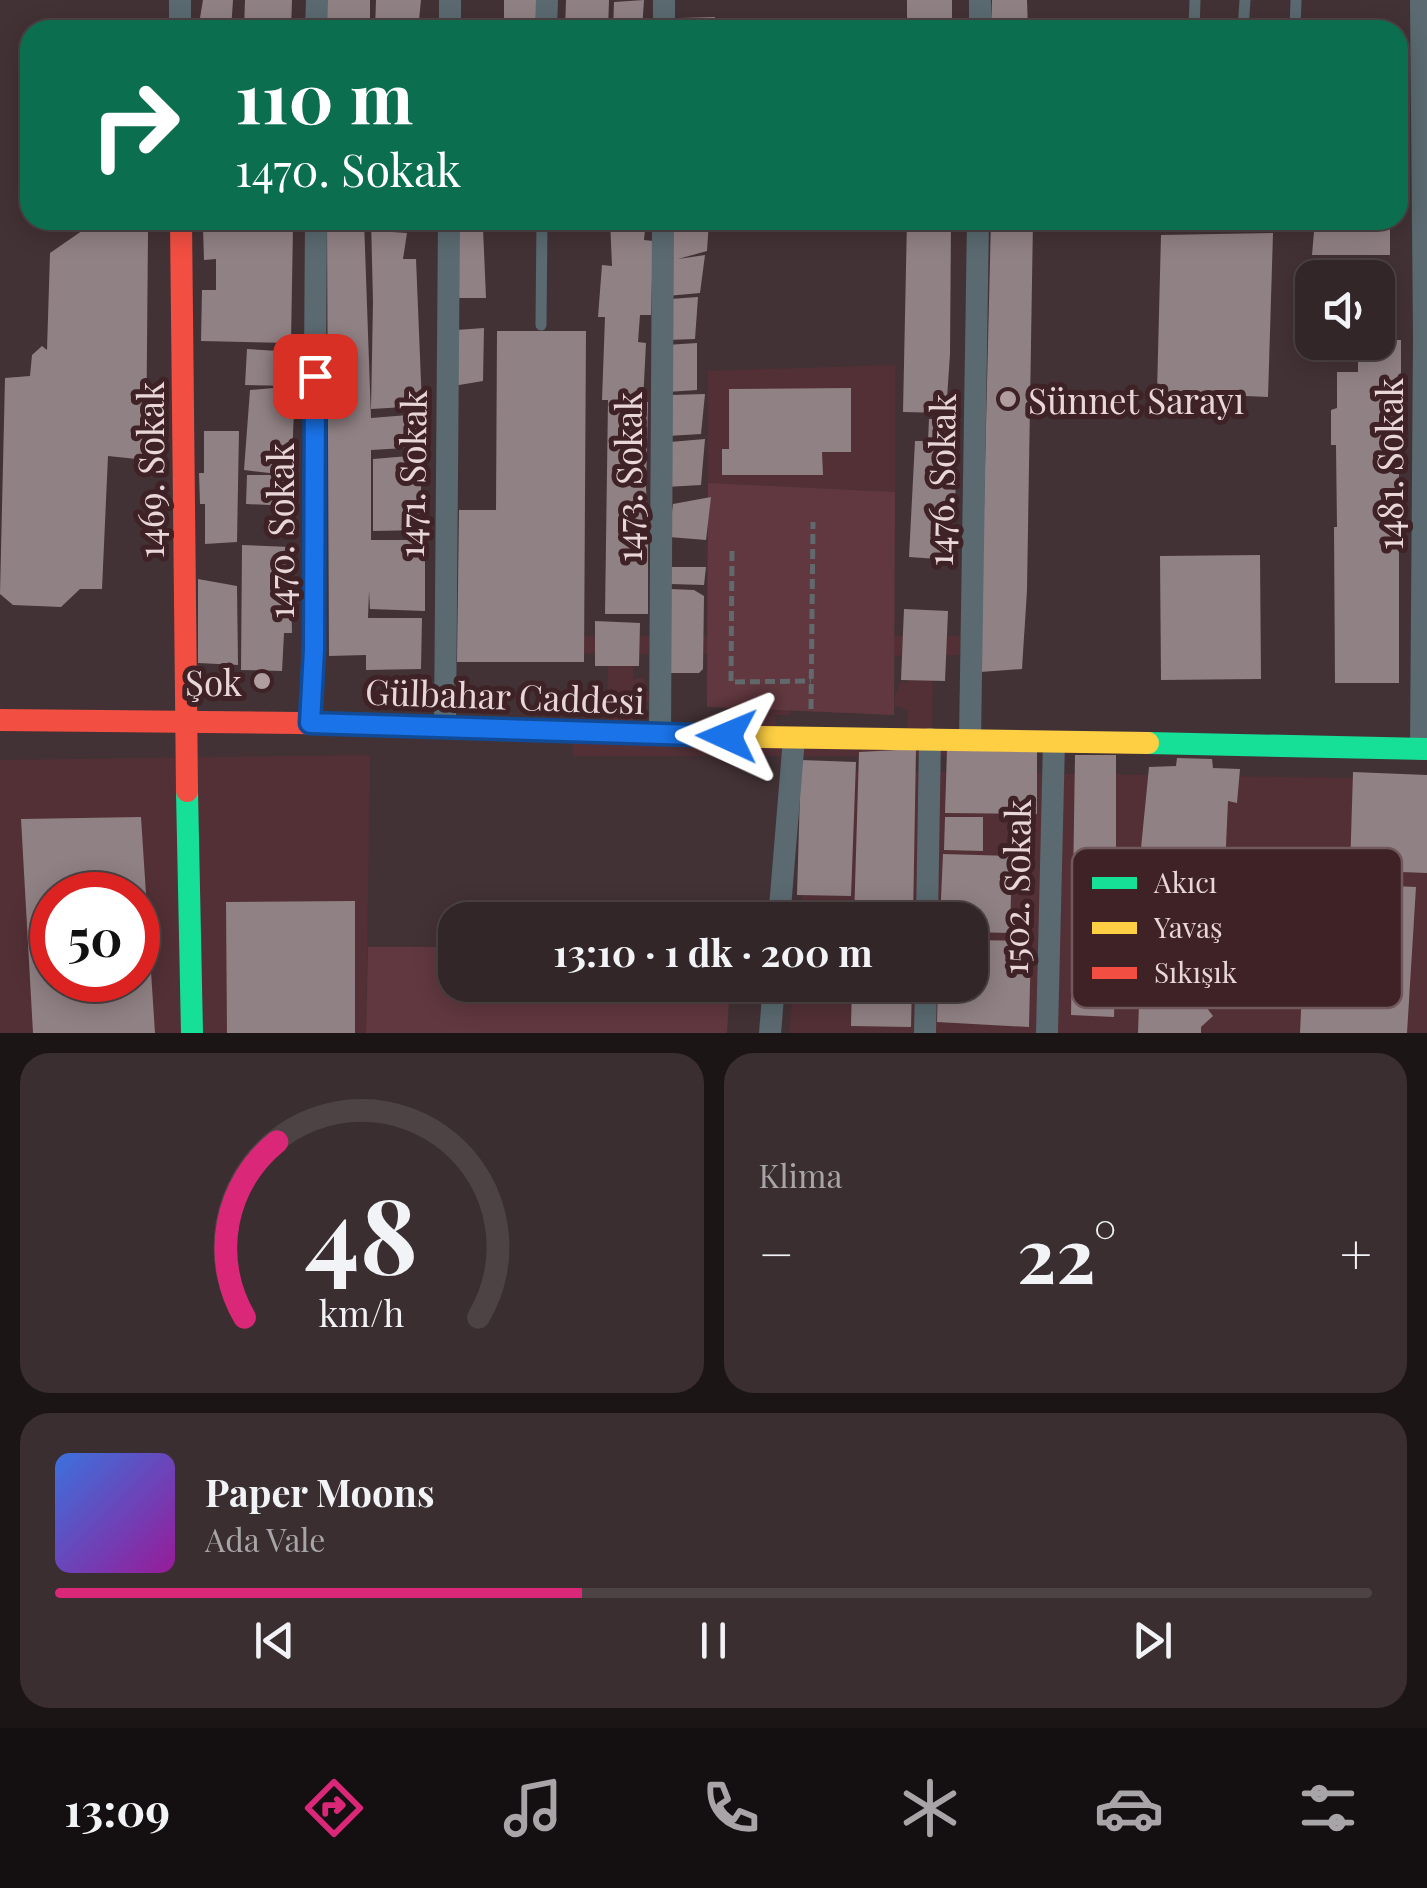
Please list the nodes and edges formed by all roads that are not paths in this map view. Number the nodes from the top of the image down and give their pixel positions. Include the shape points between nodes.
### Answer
1 (1421, 0) edge
2 (182, 230) edge
3 (316, 230) edge
4 (449, 230) edge
5 (542, 230) edge
6 (663, 230) edge
7 (978, 230) edge
8 (541, 324) dead end
9 (0, 720) edge
10 (186, 720) junction
11 (310, 723) junction
12 (444, 728) junction
13 (660, 735) junction
14 (802, 737) junction
15 (930, 739) junction
16 (970, 740) junction
17 (1054, 742) junction
18 (1424, 749) edge
19 (781, 902) edge
20 (926, 902) edge
21 (773, 1002) edge
22 (926, 1002) edge
23 (192, 1033) edge
24 (770, 1033) edge
25 (925, 1033) edge
26 (1047, 1033) edge

1 - 18 street, 1481. Sokak
2 - 10 main road, 1469. Sokak
3 - 11 street, 1470. Sokak
4 - 12 street, 1471. Sokak
5 - 8 lane
6 - 13 street, 1473. Sokak
7 - 16 street, 1476. Sokak
9 - 10 main road, Gülbahar Caddesi
10 - 11 main road, Gülbahar Caddesi
10 - 23 main road, 1469. Sokak
11 - 12 main road, Gülbahar Caddesi
12 - 13 main road, Gülbahar Caddesi
13 - 14 main road, Gülbahar Caddesi
14 - 15 main road, Gülbahar Caddesi
14 - 19 street
15 - 16 main road, Gülbahar Caddesi
15 - 20 street
16 - 17 main road, Gülbahar Caddesi
17 - 18 main road, Gülbahar Caddesi
17 - 26 street, 1502. Sokak
21 - 24 street
22 - 25 street

